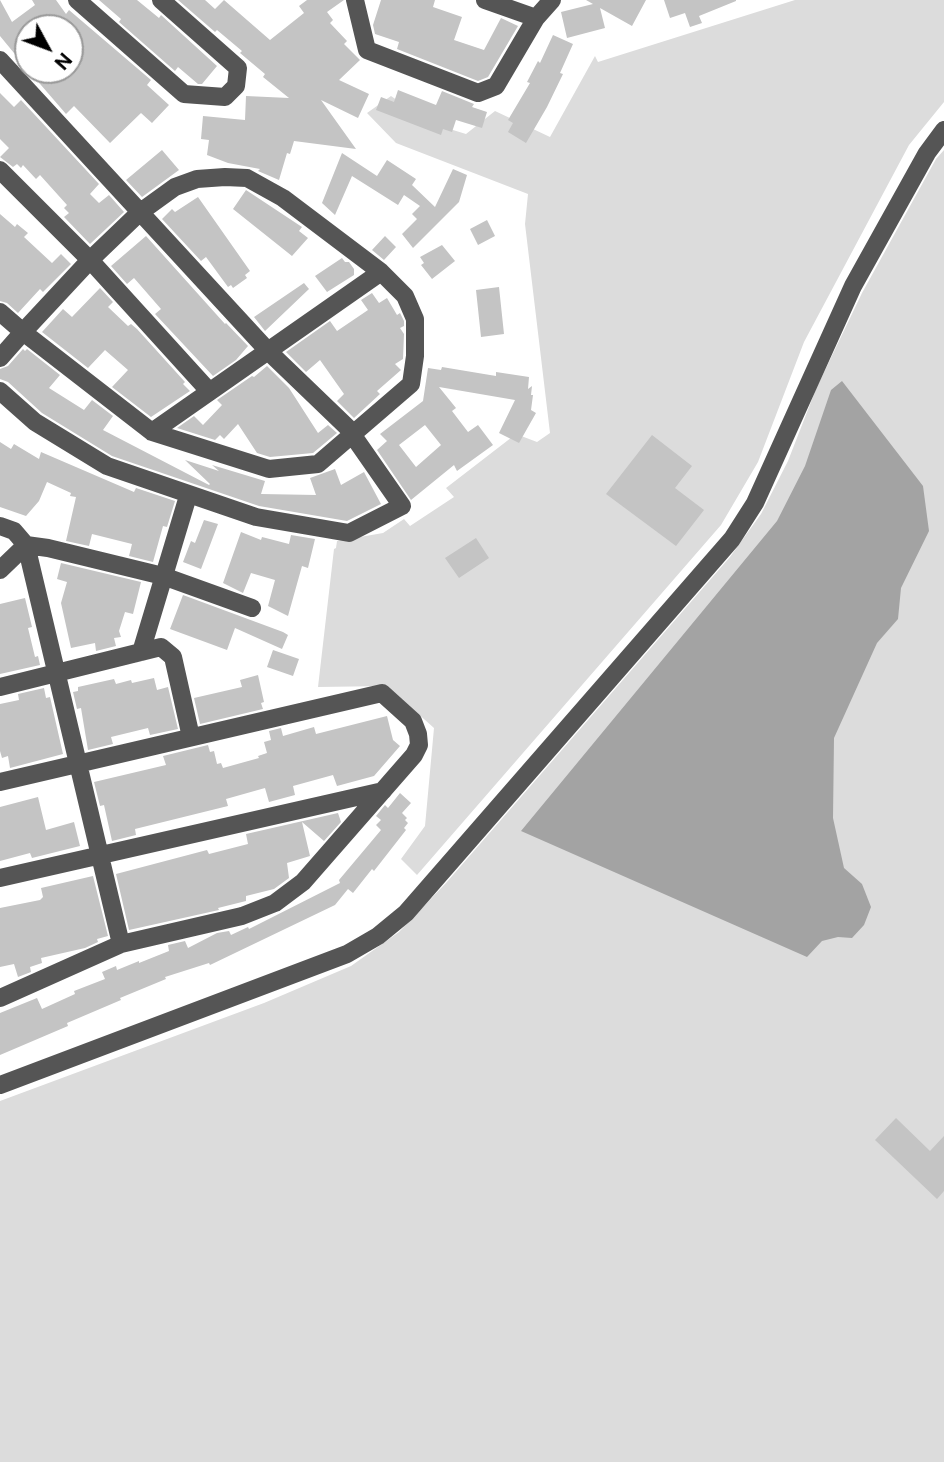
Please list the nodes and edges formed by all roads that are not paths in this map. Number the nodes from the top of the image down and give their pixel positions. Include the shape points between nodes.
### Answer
1 (78, 0) edge
2 (162, 0) edge
3 (355, 0) edge
4 (485, 0) edge
5 (551, 0) edge
6 (536, 18) junction
7 (0, 60) edge
8 (944, 130) edge
9 (0, 170) edge
10 (139, 213) junction
11 (90, 260) junction
12 (380, 272) junction
13 (0, 312) edge
14 (23, 332) junction
15 (269, 352) junction
16 (0, 358) edge
17 (0, 391) edge
18 (209, 391) junction
19 (152, 432) junction
20 (353, 436) junction
21 (188, 496) junction
22 (0, 526) edge
23 (26, 545) junction
24 (0, 570) edge
25 (163, 576) junction
26 (252, 608) dead end
27 (141, 652) junction
28 (58, 673) junction
29 (0, 687) edge
30 (191, 737) junction
31 (79, 763) junction
32 (0, 782) edge
33 (383, 791) junction
34 (102, 854) junction
35 (0, 878) edge
36 (121, 944) junction
37 (0, 998) edge
38 (0, 1085) edge

1 - 2 street via 184,94 225,97 236,86 238,68
3 - 6 street via 367,50 478,93 496,86
4 - 6 street
5 - 6 street
7 - 10 street
8 - 38 street via 853,286 755,503 732,539 406,914 347,954
9 - 11 street
10 - 11 street
10 - 12 street via 175,187 197,179 247,178 284,198
10 - 15 street
11 - 14 street
11 - 18 street
12 - 15 street
12 - 20 street via 405,296 415,319 411,384
13 - 14 street
14 - 16 street
14 - 19 street
15 - 18 street
15 - 20 street
17 - 21 street via 35,422 107,466
18 - 19 street
19 - 20 street via 269,469 318,464
20 - 21 street via 402,506 349,533 256,517
21 - 25 street
22 - 23 street via 14,531
23 - 24 street
23 - 25 street
23 - 28 street
25 - 26 street
25 - 27 street
27 - 28 street
27 - 30 street via 161,647 173,657
28 - 29 street
28 - 31 street
30 - 31 street
30 - 33 street via 382,693 412,720 419,745
31 - 32 street
31 - 34 street
33 - 34 street
33 - 36 street via 303,881 275,903 242,916
34 - 35 street
34 - 36 street
36 - 37 street

